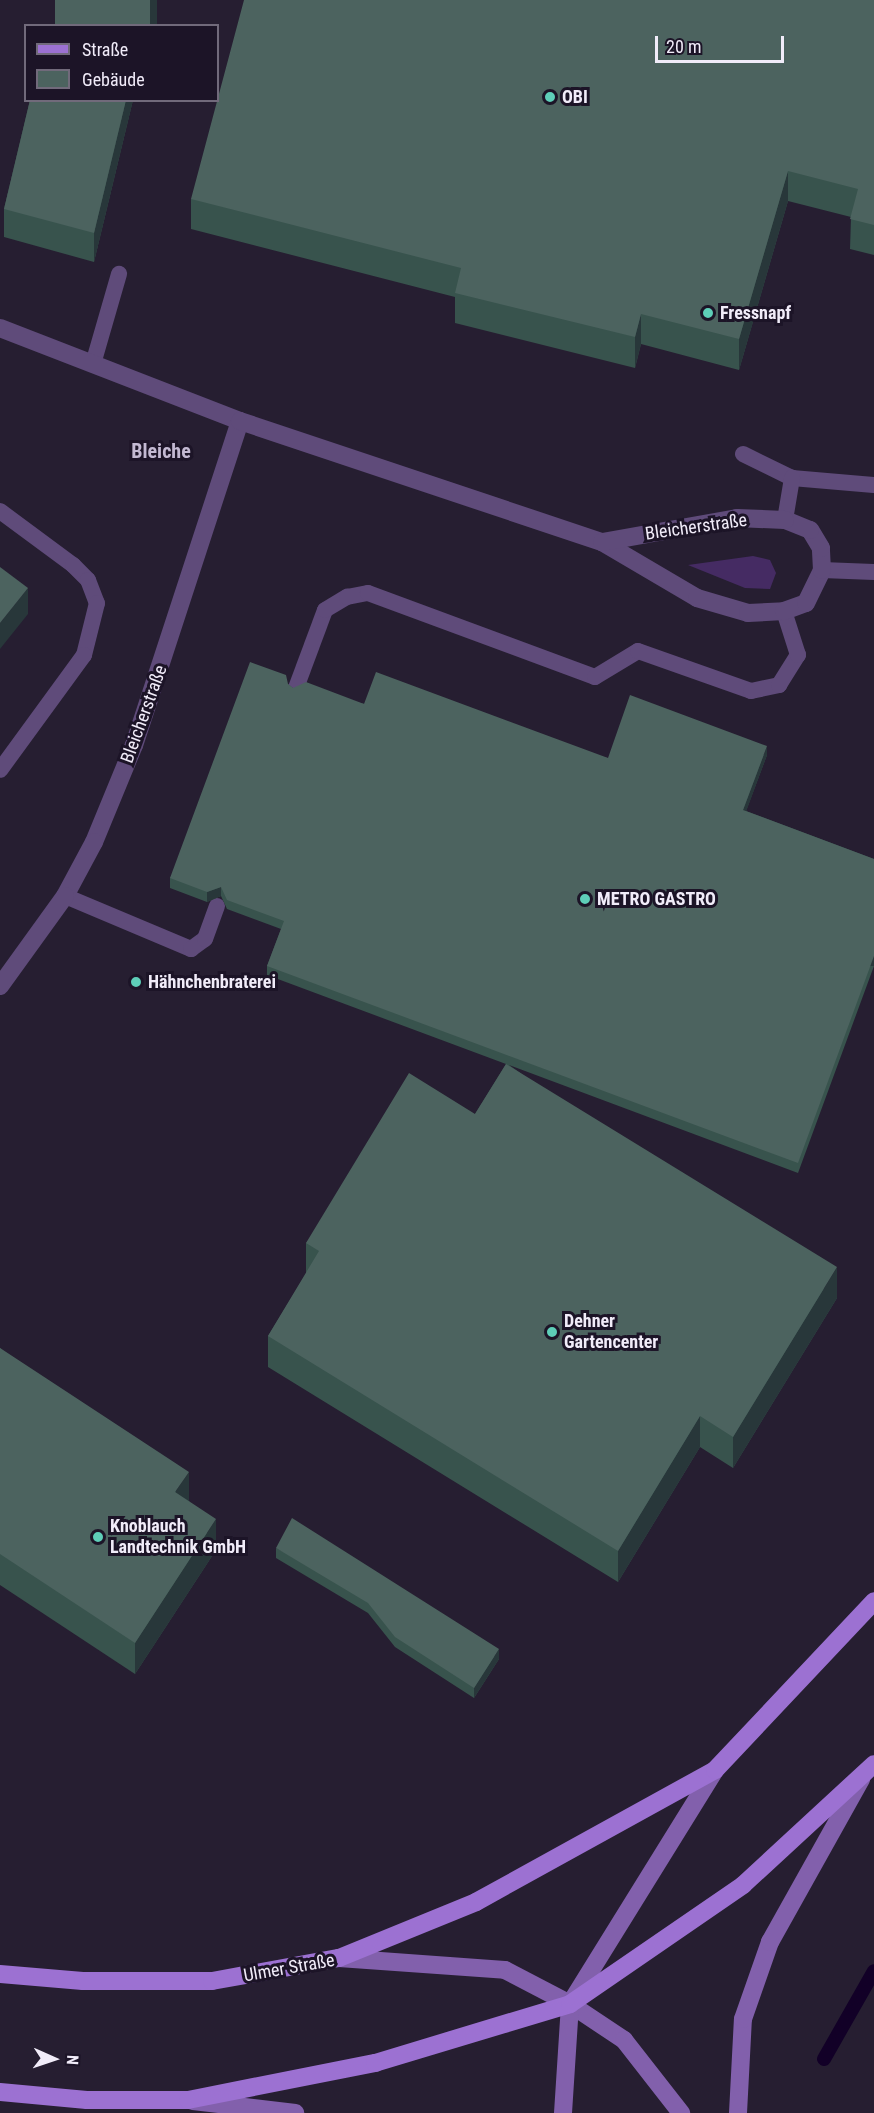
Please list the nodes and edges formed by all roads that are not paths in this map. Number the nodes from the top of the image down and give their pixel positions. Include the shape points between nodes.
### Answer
1 (119, 274) dead end
2 (0, 328) edge
3 (93, 364) junction
4 (240, 421) junction
5 (743, 454) dead end
6 (792, 478) junction
7 (874, 485) edge
8 (0, 511) edge
9 (784, 520) junction
10 (602, 542) junction
11 (822, 570) junction
12 (874, 572) edge
13 (784, 611) junction
14 (296, 688) edge
15 (0, 770) edge
16 (65, 896) junction
17 (217, 906) dead end
18 (0, 986) edge
19 (874, 1602) edge
20 (874, 1764) edge
21 (715, 1770) junction
22 (861, 1779) junction
23 (339, 1958) junction
24 (0, 1974) edge
25 (570, 2004) junction
26 (0, 2092) edge
27 (188, 2100) junction
28 (296, 2113) edge
29 (563, 2113) edge
30 (681, 2113) edge
31 (738, 2113) edge

1 - 3 lane
2 - 3 street, Bleicherstraße
3 - 4 street, Bleicherstraße
4 - 10 street, Bleicherstraße
4 - 16 street, Bleicherstraße via 134,745 94,843
5 - 6 lane
6 - 7 lane
6 - 9 lane
8 - 15 lane via 73,565 88,580 97,603 84,655
9 - 10 street, Bleicherstraße via 737,518
9 - 11 street, Bleicherstraße via 810,530 821,548
10 - 13 street, Bleicherstraße via 697,598 748,613
11 - 12 lane
11 - 13 street, Bleicherstraße via 806,603
13 - 14 lane via 798,655 779,685 751,691 638,651 595,677 368,593 347,597 324,610
16 - 17 lane via 191,949 205,939
16 - 18 street, Bleicherstraße
19 - 21 main road
20 - 22 main road
21 - 23 main road via 476,1902
21 - 25 main road
22 - 25 main road via 743,1886
22 - 31 main road via 770,1942 743,2019
23 - 24 main road, Ulmer Straße via 212,1982 83,1981
23 - 25 main road, Ulmer Straße via 505,1970
25 - 27 main road via 375,2063
25 - 29 main road
25 - 30 main road, Ulmer Straße via 624,2040
26 - 27 main road via 87,2100
27 - 28 main road

